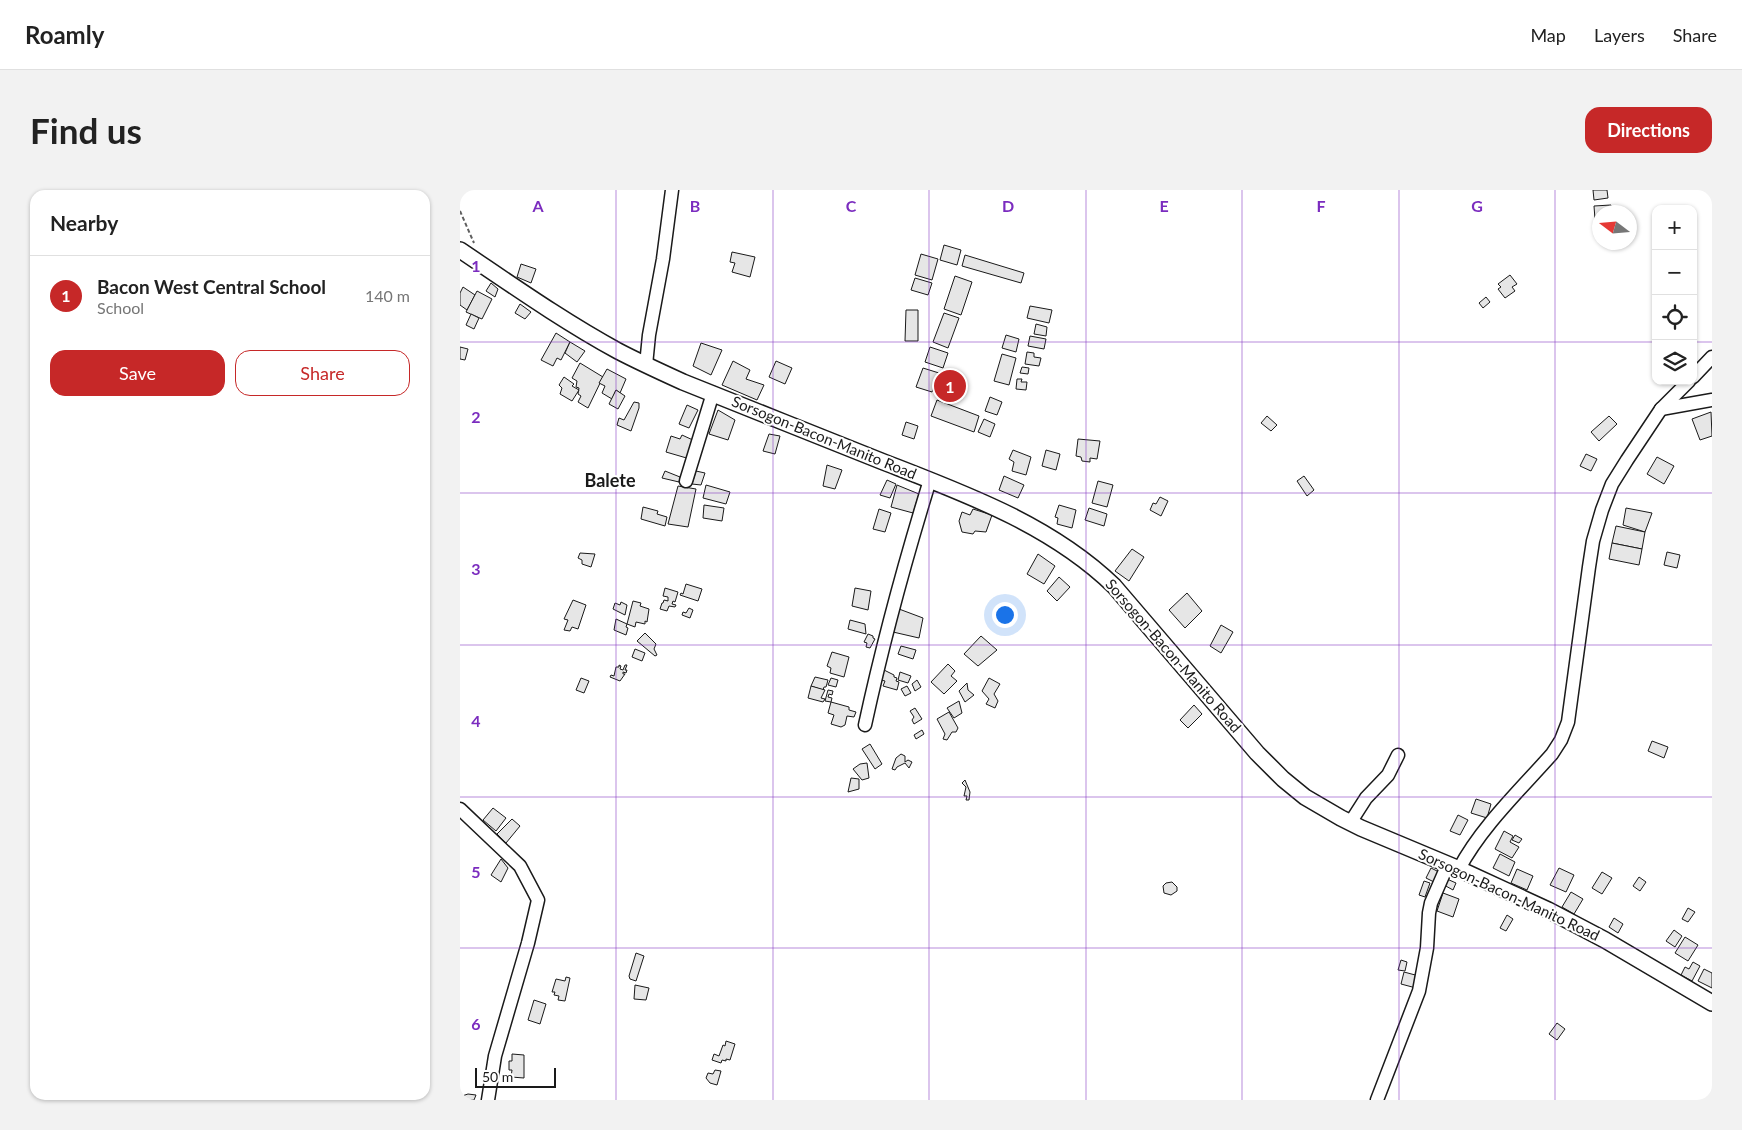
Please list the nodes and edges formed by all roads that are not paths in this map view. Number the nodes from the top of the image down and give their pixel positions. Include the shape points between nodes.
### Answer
1 (672, 190) edge
2 (460, 250) edge
3 (1712, 357) edge
4 (646, 365) junction
5 (1697, 373) edge
6 (1685, 385) edge
7 (712, 394) junction
8 (1712, 400) edge
9 (1662, 409) junction
10 (930, 480) junction
11 (686, 481) dead end
12 (865, 725) dead end
13 (1398, 755) dead end
14 (460, 809) edge
15 (1350, 822) junction
16 (1454, 866) junction
17 (1712, 1003) edge
18 (488, 1100) edge
19 (1377, 1100) edge

1 - 4 street
2 - 4 main road, Sorsogon-Bacon-Manito Road via 553,312
3 - 5 street
4 - 7 main road, Sorsogon-Bacon-Manito Road
6 - 9 street
7 - 10 main road, Sorsogon-Bacon-Manito Road
7 - 11 street
8 - 9 street
9 - 16 street via 1612,484 1602,510 1593,541 1568,722 1561,740
10 - 12 street via 881,651
10 - 15 main road, Sorsogon-Bacon-Manito Road via 1038,529 1101,573 1270,766 1305,796
13 - 15 street via 1388,775 1366,798
14 - 18 street via 520,866 538,900 495,1056
15 - 16 main road, Sorsogon-Bacon-Manito Road
16 - 17 main road, Sorsogon-Bacon-Manito Road via 1605,940
16 - 19 street via 1431,903 1419,992

